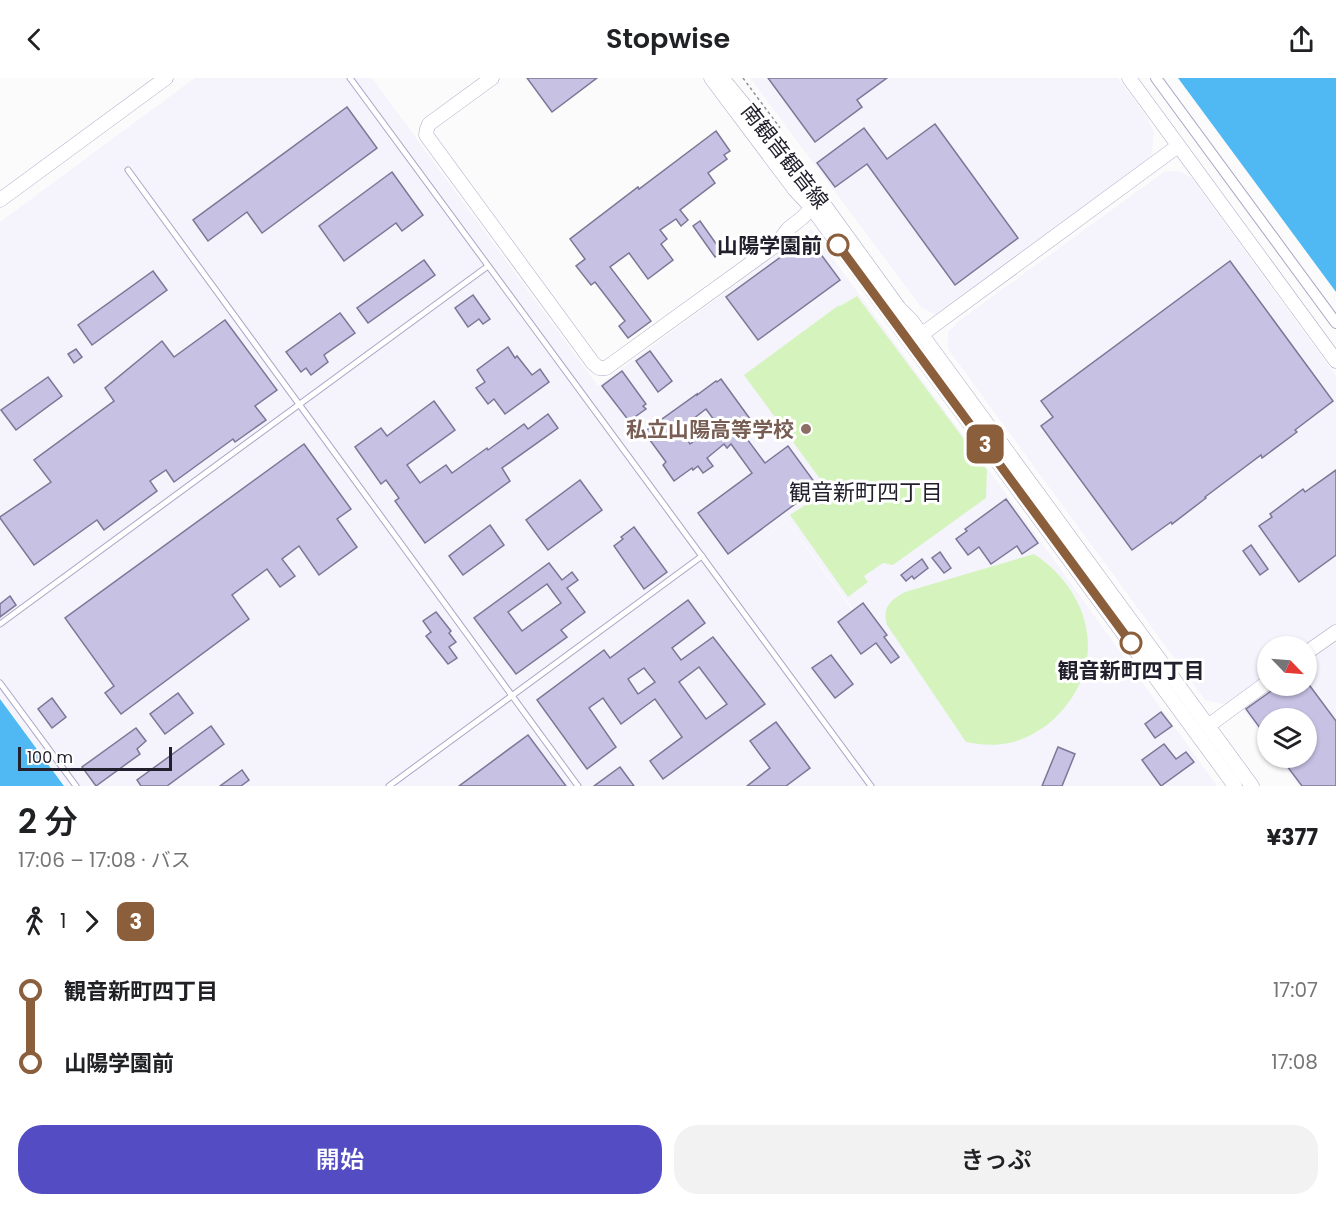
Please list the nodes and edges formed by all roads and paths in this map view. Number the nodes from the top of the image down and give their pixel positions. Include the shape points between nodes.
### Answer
1 (166, 78) edge
2 (350, 78) edge
3 (492, 78) edge
4 (711, 78) edge
5 (723, 78) edge
6 (1129, 78) edge
7 (1156, 78) edge
8 (1178, 146) junction
9 (128, 170) dead end
10 (0, 200) edge
11 (815, 203) junction
12 (488, 266) junction
13 (1336, 323) edge
14 (916, 338) junction
15 (1336, 361) edge
16 (298, 405) junction
17 (702, 556) junction
18 (0, 624) edge
19 (1336, 632) edge
20 (1317, 645) edge
21 (0, 683) edge
22 (1257, 690) edge
23 (512, 696) junction
24 (1208, 726) junction
25 (76, 786) edge
26 (389, 786) edge
27 (578, 786) edge
28 (870, 786) edge
29 (1235, 786) edge
30 (1252, 786) edge

1 - 10 street
2 - 12 lane
3 - 11 street via 429,124 426,135 599,368 606,368 776,245
4 - 11 street, 南観音観音線 via 795,190
5 - 11 street, 南観音観音線 via 807,181
6 - 8 street
7 - 13 street
8 - 14 street
8 - 15 street
9 - 16 lane
11 - 14 street, 南観音観音線
12 - 16 lane
12 - 17 lane
14 - 24 street, 南観音観音線
14 - 29 street, 南観音観音線
16 - 18 lane
16 - 23 lane
17 - 23 lane
17 - 28 lane
19 - 20 street
21 - 25 lane
22 - 24 street
23 - 26 lane
23 - 27 lane
24 - 30 street, 南観音観音線

